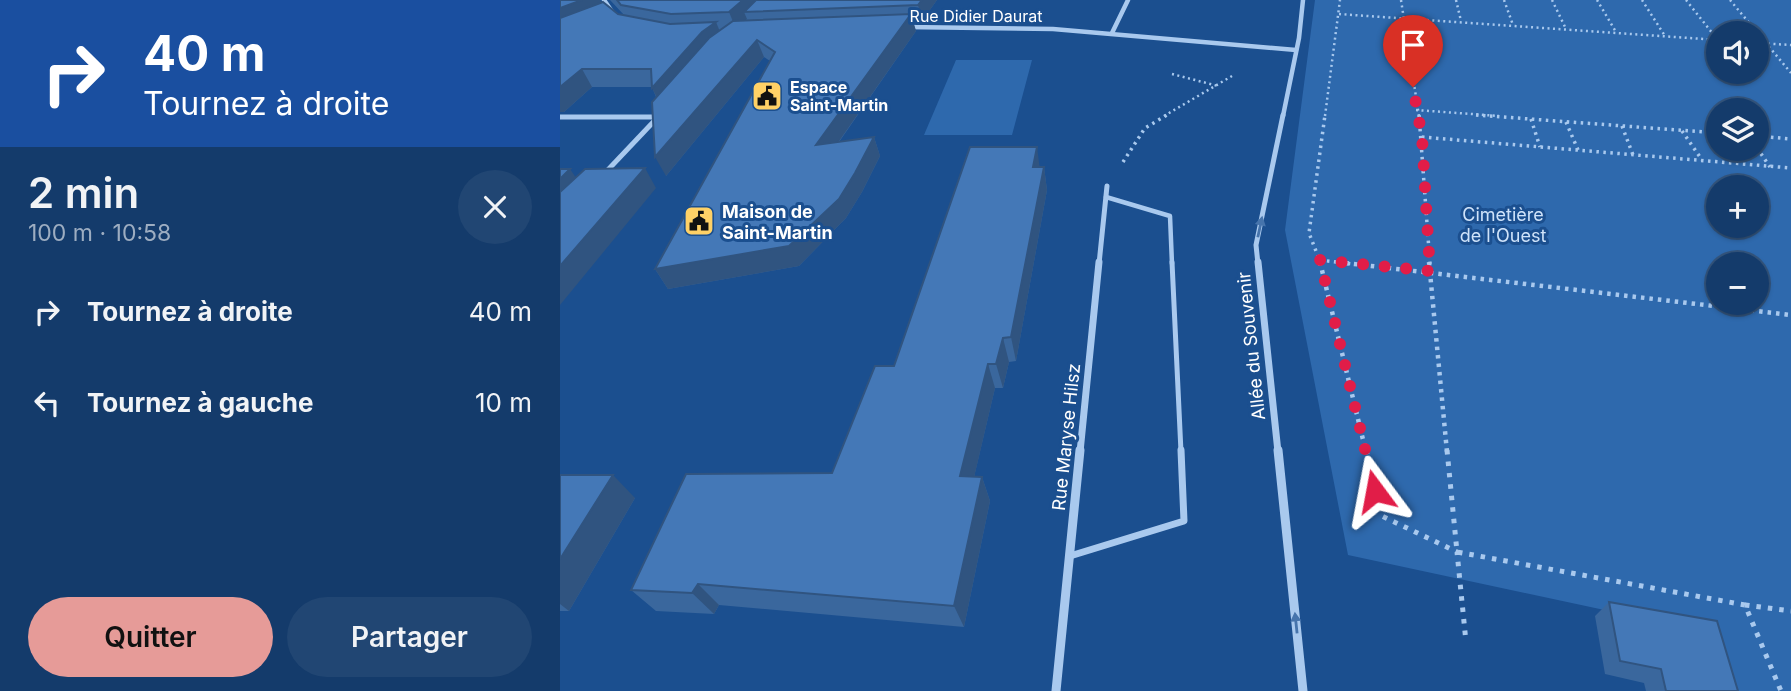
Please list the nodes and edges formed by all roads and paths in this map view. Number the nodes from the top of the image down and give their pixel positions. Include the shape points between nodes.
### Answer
1 (604, 0) edge
2 (1128, 0) edge
3 (1303, 0) edge
4 (1340, 0) edge
5 (1401, 0) edge
6 (1456, 0) edge
7 (1504, 0) edge
8 (1552, 0) edge
9 (1597, 0) edge
10 (1642, 0) edge
11 (1686, 0) edge
12 (1730, 0) edge
13 (612, 13) junction
14 (1339, 14) junction
15 (602, 17) edge
16 (1403, 17) junction
17 (620, 19) edge
18 (1461, 21) junction
19 (1747, 21) edge
20 (1513, 25) junction
21 (1706, 25) edge
22 (901, 27) edge
23 (1566, 29) junction
24 (1112, 33) junction
25 (1617, 33) junction
26 (1665, 36) junction
27 (1706, 39) edge
28 (1769, 43) edge
29 (1791, 45) edge
30 (1268, 47) junction
31 (1769, 48) edge
32 (1296, 50) junction
33 (1165, 72) dead end
34 (1791, 74) edge
35 (1218, 86) junction
36 (666, 108) edge
37 (1416, 110) junction
38 (560, 117) edge
39 (658, 117) junction
40 (1531, 119) junction
41 (1566, 122) junction
42 (1622, 126) junction
43 (1682, 131) junction
44 (1706, 132) edge
45 (1422, 137) junction
46 (1769, 137) edge
47 (1791, 139) edge
48 (1540, 147) junction
49 (1578, 150) junction
50 (1633, 155) junction
51 (1702, 161) junction
52 (1766, 161) edge
53 (1770, 167) junction
54 (1791, 168) edge
55 (596, 183) edge
56 (1107, 186) joint
57 (1106, 197) junction
58 (1320, 260) junction
59 (1430, 271) junction
60 (1791, 315) edge
61 (1457, 552) junction
62 (1069, 556) junction
63 (1745, 605) junction
64 (1791, 611) edge
65 (1466, 642) dead end
66 (1056, 691) edge
67 (1303, 691) edge
68 (1781, 691) edge

1 - 13 street
2 - 24 street
3 - 32 street, Allée du Souvenir
4 - 14 path
5 - 16 path
6 - 18 path
7 - 20 path
8 - 23 path
9 - 25 path
10 - 26 path
11 - 21 path
12 - 19 path
13 - 15 street
13 - 17 street
14 - 16 path
14 - 58 path via 1309,233
16 - 18 path
16 - 37 path
18 - 20 path
20 - 23 path
22 - 24 street, Rue Didier Daurat
23 - 25 path
24 - 30 street, Rue Didier Daurat
25 - 26 path
26 - 27 path
28 - 29 path
30 - 32 street, Rue Didier Daurat
30 - 35 path
31 - 34 path
67 -> 32 street, Allée du Souvenir via 1256,245
33 - 35 path
35 - 56 path via 1145,128
36 - 39 street
37 - 40 path
37 - 45 path
38 - 39 street
39 - 55 street
40 - 41 path
40 - 48 path
41 - 42 path
41 - 49 path
42 - 43 path
42 - 50 path
43 - 44 path
43 - 51 path
45 - 48 path
45 - 59 path
46 - 47 path
48 - 49 path
49 - 50 path
50 - 51 path
51 - 53 path
52 - 53 path
53 - 54 path
56 - 57 street, Rue Maryse Hilsz
57 - 62 street, Rue Maryse Hilsz
57 - 62 lane via 1170,216 1184,521
58 - 59 path
58 - 61 path via 1382,516
59 - 60 path
59 - 61 path
61 - 63 path
61 - 65 path
62 - 66 street, Rue Maryse Hilsz
63 - 64 path
63 - 68 path

